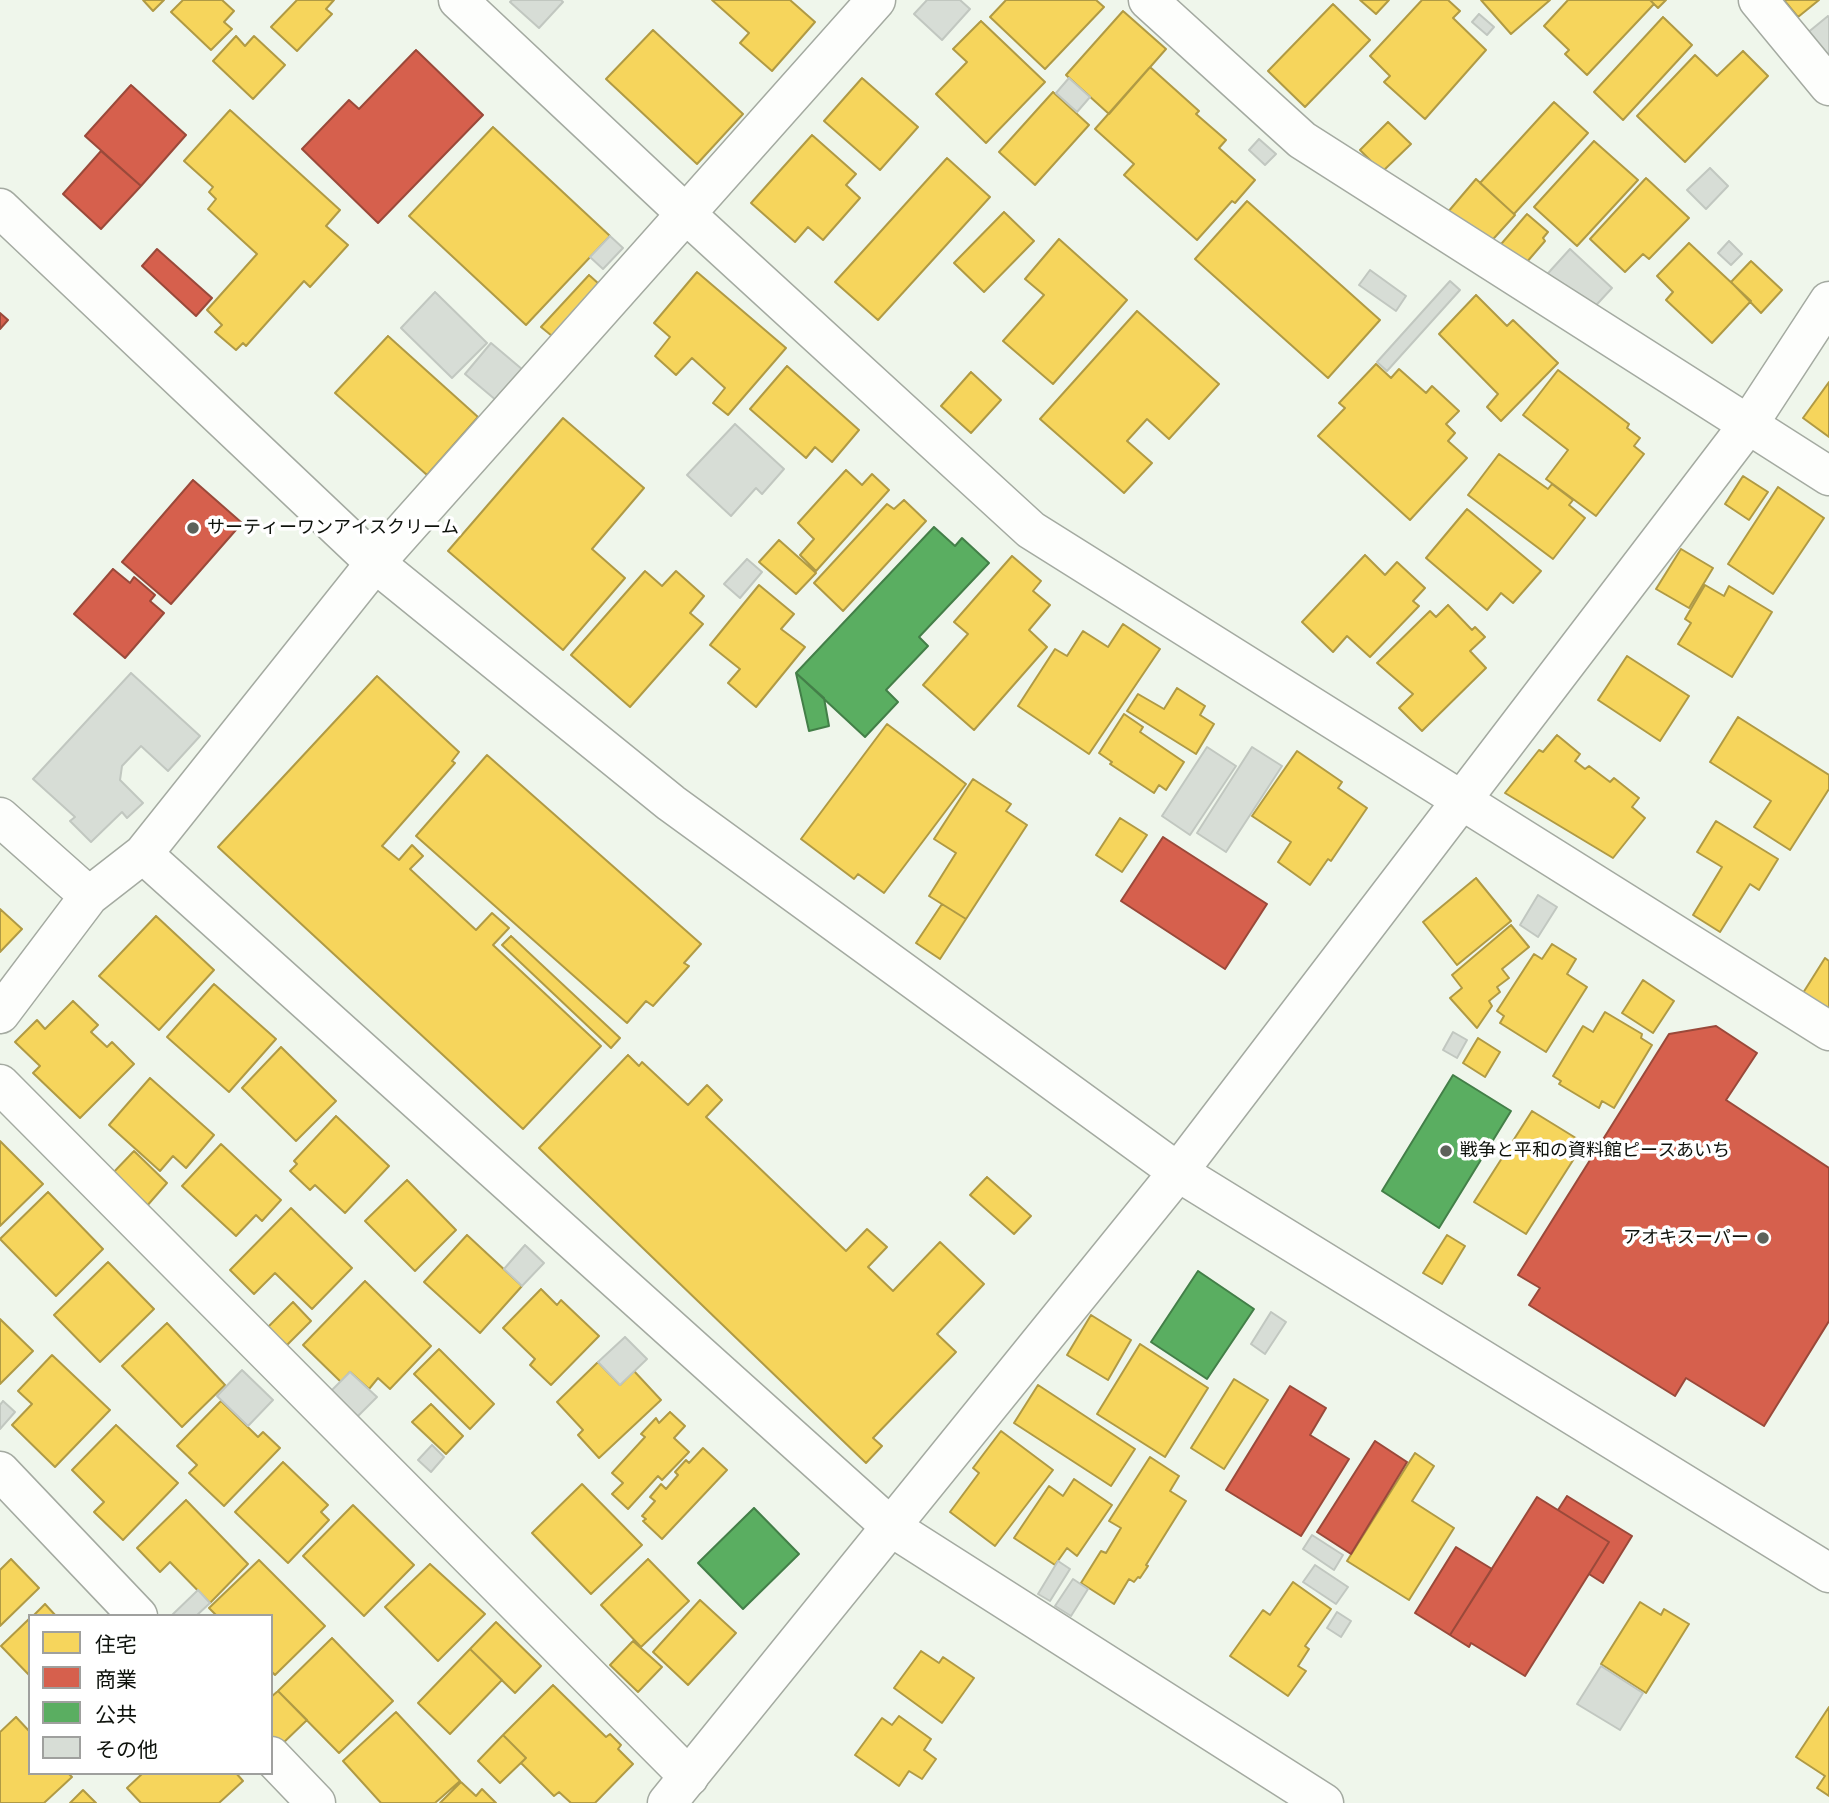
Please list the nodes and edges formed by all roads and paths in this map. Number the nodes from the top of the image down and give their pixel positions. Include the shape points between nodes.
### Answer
1 (458, 0) edge
2 (876, 0) edge
3 (1147, 0) edge
4 (1758, 0) edge
5 (1829, 86) edge
6 (0, 208) edge
7 (686, 214) junction
8 (1829, 301) edge
9 (1748, 425) junction
10 (1829, 476) edge
11 (375, 563) junction
12 (1461, 800) junction
13 (0, 817) edge
14 (143, 854) junction
15 (89, 896) junction
16 (0, 1014) edge
17 (1829, 1031) edge
18 (0, 1084) edge
19 (1178, 1172) junction
20 (0, 1471) edge
21 (891, 1527) junction
22 (1829, 1573) edge
23 (136, 1614) edge
24 (273, 1758) edge
25 (678, 1790) edge
26 (316, 1803) edge
27 (1324, 1803) edge

1 - 7 street
2 - 7 street
3 - 9 street via 1303,140
4 - 5 street
6 - 11 street
7 - 11 street
7 - 12 street via 1031,530
8 - 9 street
9 - 10 street
9 - 12 street
11 - 14 street
11 - 19 street via 671,803
12 - 17 street
12 - 19 street
13 - 15 street
14 - 15 street
14 - 21 street
15 - 16 street
18 - 25 street
19 - 21 street
19 - 22 street
20 - 23 street
21 - 25 street
21 - 27 street
24 - 26 street

